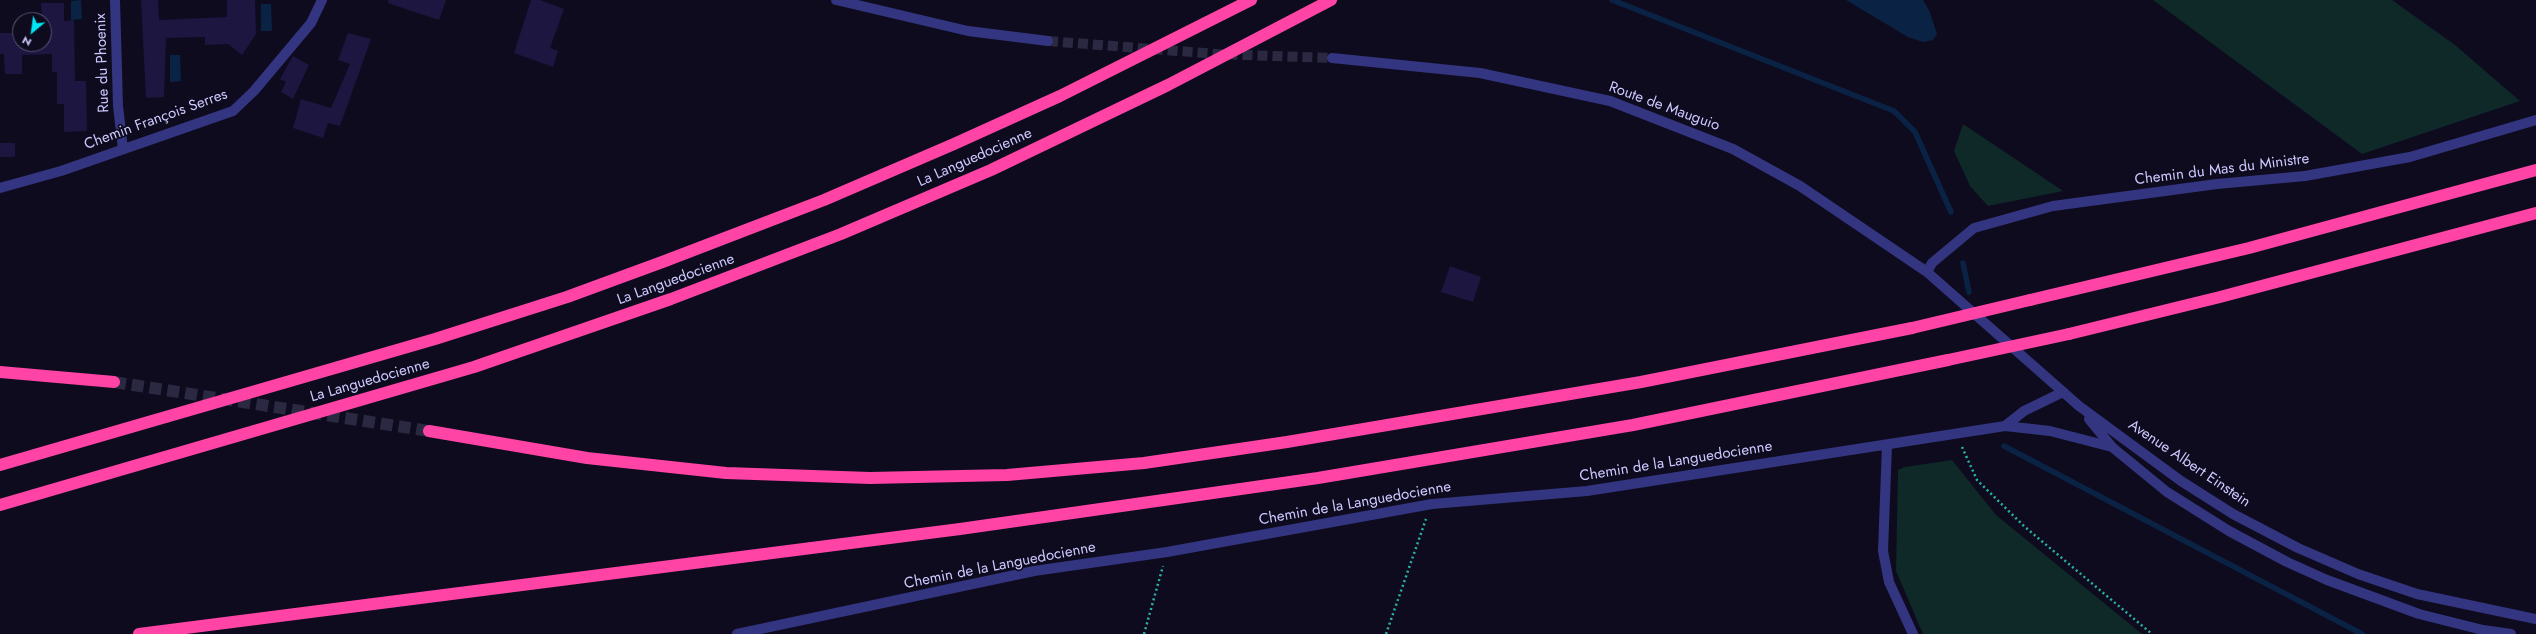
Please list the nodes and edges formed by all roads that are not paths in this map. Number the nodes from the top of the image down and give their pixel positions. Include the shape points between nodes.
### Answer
1 (115, 0) edge
2 (322, 0) edge
3 (836, 0) edge
4 (1251, 0) edge
5 (1331, 0) edge
6 (1048, 41) tunnel mouth
7 (1332, 58) tunnel mouth
8 (2536, 120) edge
9 (123, 149) junction
10 (2536, 170) edge
11 (0, 188) edge
12 (2536, 213) edge
13 (1927, 272) junction
14 (1946, 288) joint
15 (0, 372) edge
16 (114, 382) tunnel mouth
17 (2063, 392) junction
18 (2079, 406) junction
19 (2005, 426) junction
20 (429, 431) tunnel mouth
21 (1887, 445) junction
22 (2112, 447) junction
23 (0, 465) edge
24 (0, 505) edge
25 (2536, 618) edge
26 (139, 634) edge
27 (738, 634) edge
28 (1913, 634) edge
29 (2511, 634) edge

1 - 9 street, Rue du Phoenix via 118,106
2 - 9 street, Chemin François Serres via 311,23 254,91 233,111
3 - 6 street via 968,31
4 - 23 highway, La Languedocienne via 1067,92 954,144 824,200 665,262 567,297 435,339
5 - 24 highway, La Languedocienne via 1154,92 991,170 841,234 672,299 474,367
7 - 13 street, Route de Mauguio via 1480,73 1610,101 1733,149 1800,186
8 - 13 street, Chemin du Mas du Ministre via 2410,157 2305,176 2217,184 2053,206 1974,228 1932,263
9 - 11 street, Chemin François Serres via 61,171
10 - 20 highway, bridge via 2250,248 1912,328 1641,382 1286,442 1144,463 1007,475 870,478 726,473 587,458
12 - 26 highway, bridge via 2220,297 2069,334 1633,426 1318,478 960,529
13 - 14 street, Route de Mauguio
14 - 17 street, Avenue Albert Einstein
15 - 16 highway
17 - 18 street, Avenue Albert Einstein
17 - 19 street, Chemin de la Languedocienne via 2024,411
18 - 22 street, Avenue Albert Einstein
18 - 25 street, Avenue Albert Einstein via 2181,481 2233,514 2298,548 2358,574 2418,594
19 - 21 street, Chemin de la Languedocienne
19 - 22 street, Chemin de la Languedocienne via 2050,432
21 - 27 street, Chemin de la Languedocienne via 1587,491 1432,504 1167,552 1034,571
21 - 28 street via 1883,551 1889,582
22 - 29 street, Avenue Albert Einstein via 2167,492 2229,531 2287,562 2327,580 2419,614

